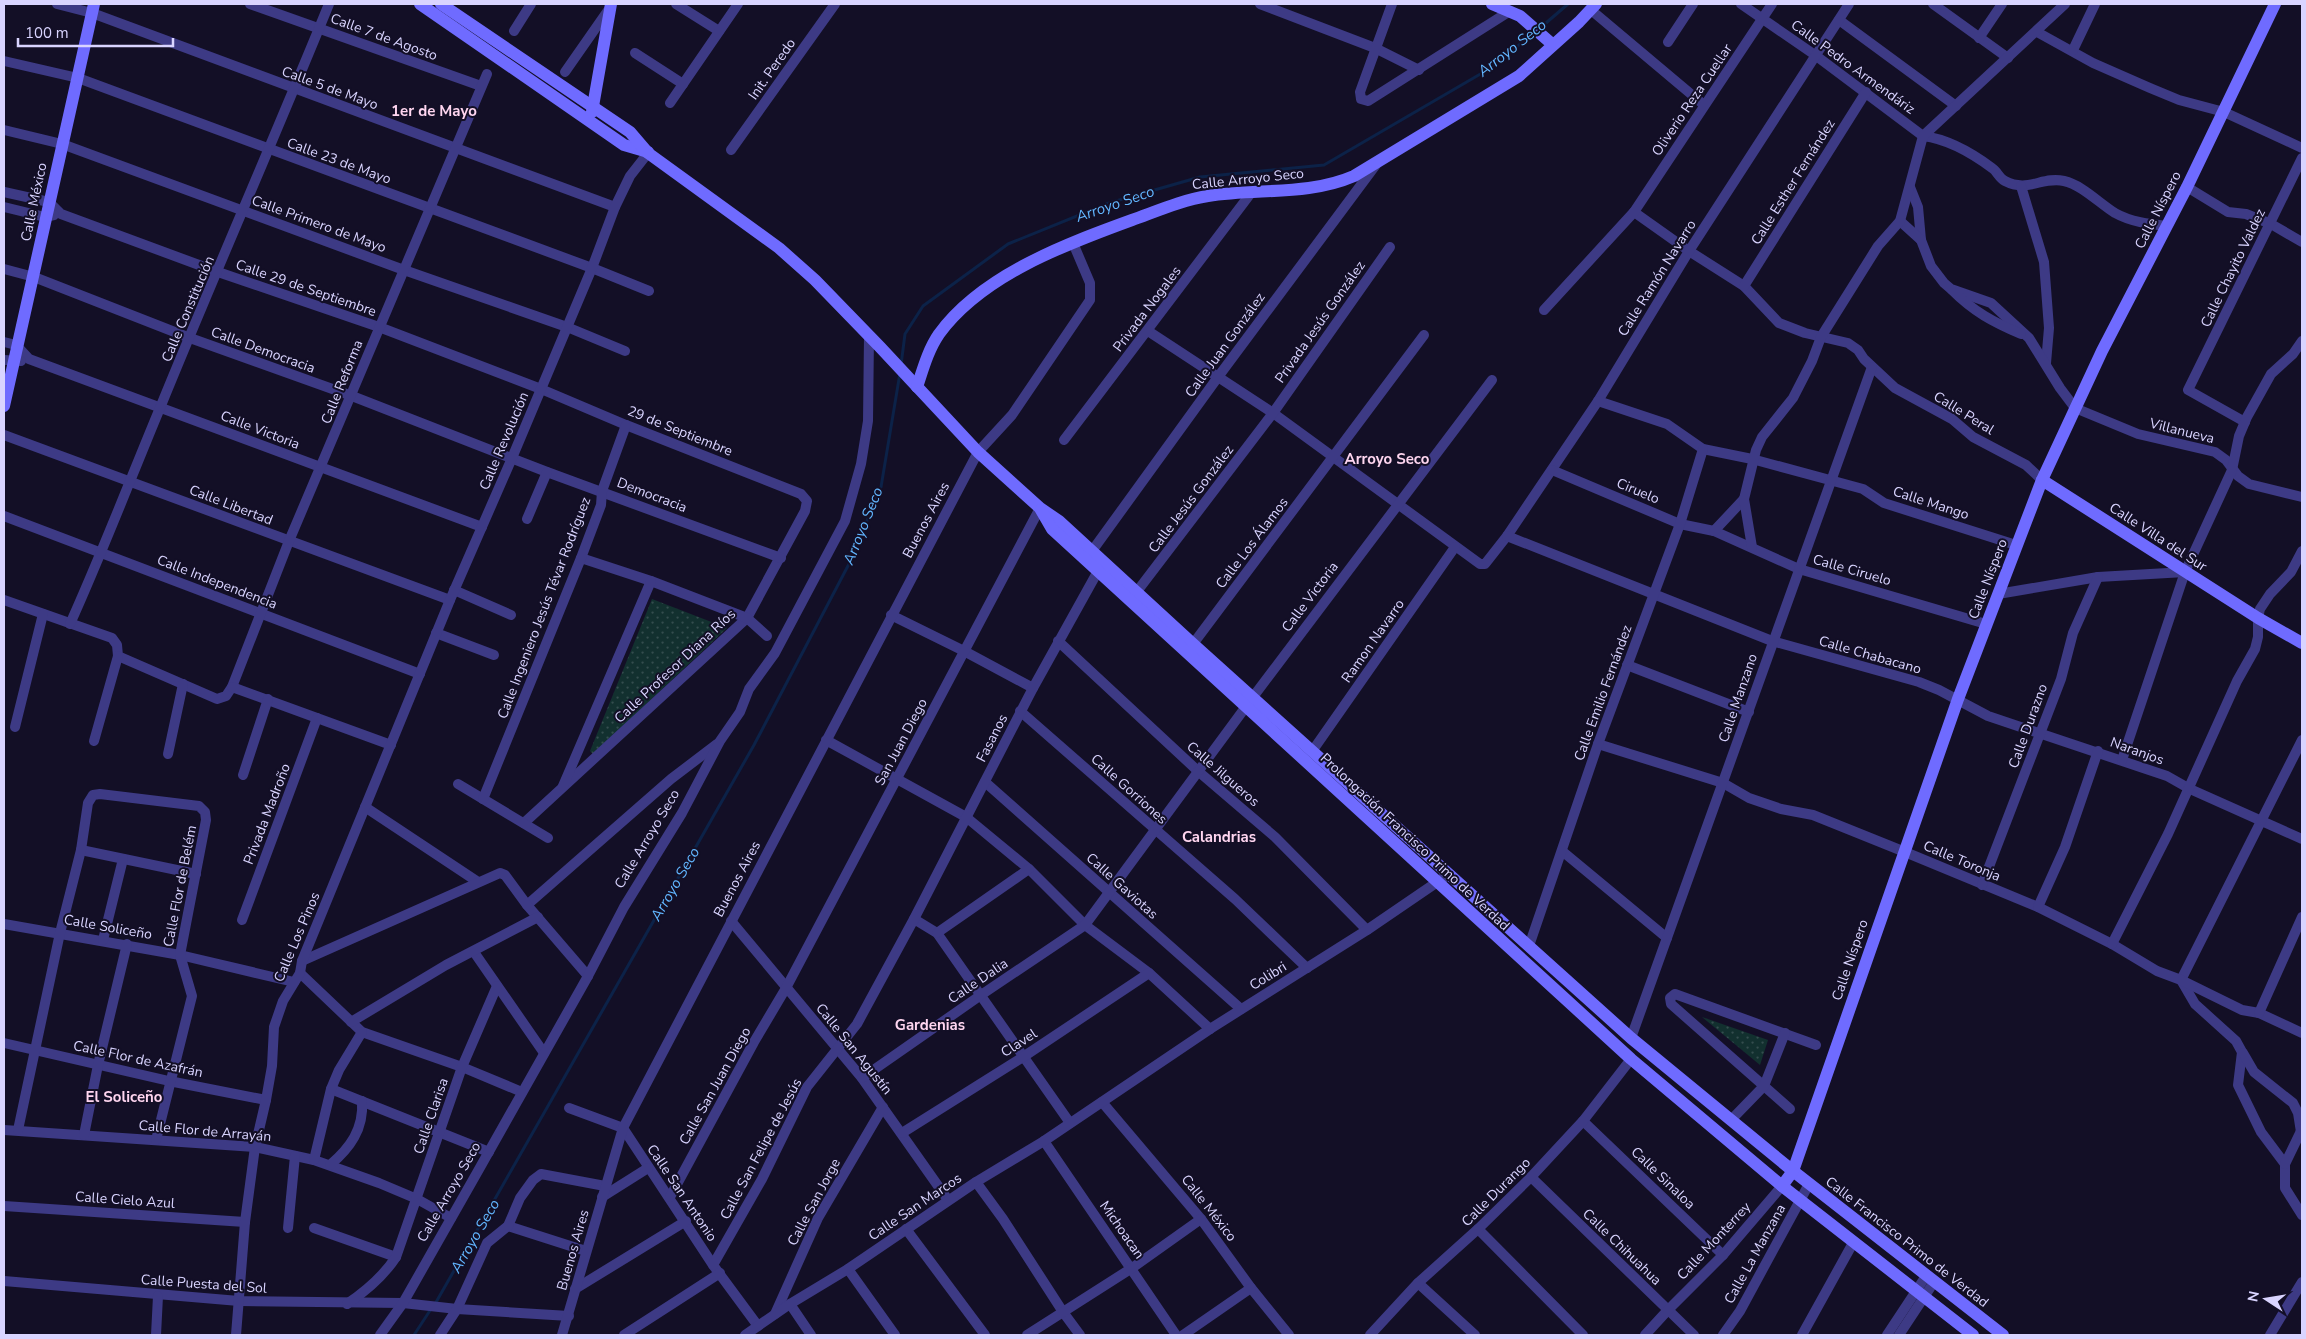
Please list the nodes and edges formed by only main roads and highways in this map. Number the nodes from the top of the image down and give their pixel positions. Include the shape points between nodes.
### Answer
1 (420, 4) edge
2 (441, 4) edge
3 (1492, 4) edge
4 (2274, 4) edge
5 (612, 5) edge
6 (1594, 7) edge
7 (93, 8) edge
8 (1515, 10) edge
9 (1550, 41) junction
10 (593, 105) junction
11 (591, 121) junction
12 (648, 152) junction
13 (10, 344) edge
14 (8, 361) edge
15 (914, 384) junction
16 (4, 406) edge
17 (2042, 480) junction
18 (1040, 508) junction
19 (1133, 596) junction
20 (2302, 643) edge
21 (1249, 701) junction
22 (1793, 1171) junction
23 (1782, 1186) junction
24 (1973, 1335) edge
25 (2003, 1335) edge

1 - 11 main road
2 - 10 main road
3 - 8 main road
4 - 17 main road, Calle Níspero via 2187,187 2102,351
5 - 10 main road
6 - 9 main road, Calle Arroyo Seco
7 - 13 main road, Calle México via 34,277
8 - 9 main road
9 - 15 main road, Calle Arroyo Seco via 1519,76 1354,176 1306,189 1192,199 1073,243 1018,269 963,308 939,335
10 - 11 main road
10 - 12 main road via 630,132
11 - 12 main road via 624,145
12 - 15 main road, Prolongación Francisco Primo de Verdad via 779,248 815,280
13 - 14 main road, Calle México
14 - 16 main road, Calle México
15 - 18 main road, Prolongación Francisco Primo de Verdad via 978,452
17 - 20 main road, Calle Villa del Sur
17 - 22 main road, Calle Níspero via 1958,699
18 - 19 main road, Prolongación Francisco Primo de Verdad via 1059,520
18 - 19 main road, Prolongación Francisco Primo de Verdad via 1052,529 1098,571
19 - 21 main road, Prolongación Francisco Primo de Verdad
19 - 21 main road, Prolongación Francisco Primo de Verdad via 1193,644
21 - 22 main road, Prolongación Francisco Primo de Verdad via 1313,750 1631,1038
21 - 23 main road, Prolongación Francisco Primo de Verdad via 1437,883 1631,1059
22 - 23 main road, Calle Níspero
22 - 25 main road, Calle Francisco Primo de Verdad
23 - 24 main road

